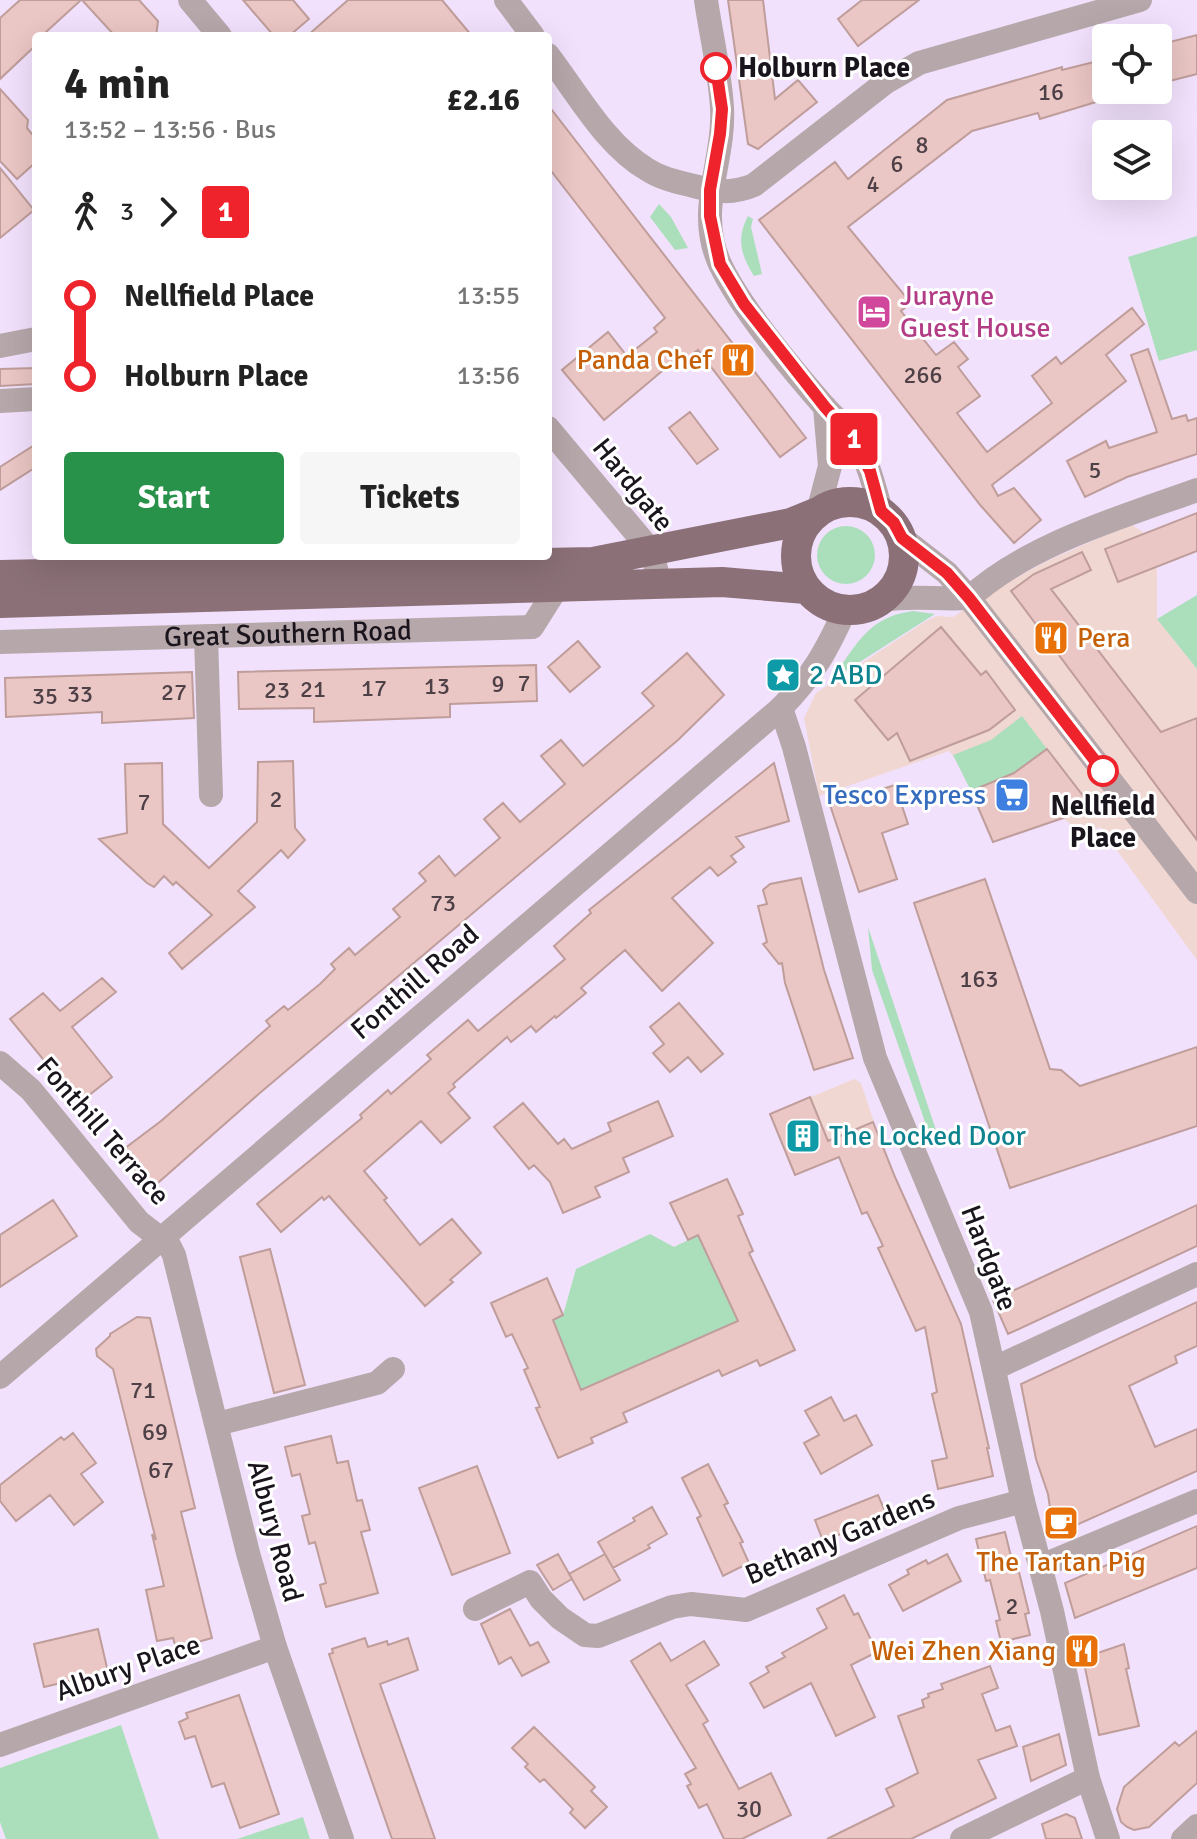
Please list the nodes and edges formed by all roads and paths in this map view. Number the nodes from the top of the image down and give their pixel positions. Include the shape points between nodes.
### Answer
1 (190, 0) edge
2 (506, 0) edge
3 (706, 0) edge
4 (1140, 0) edge
5 (217, 32) edge
6 (530, 32) edge
7 (552, 60) edge
8 (710, 190) junction
9 (32, 340) edge
10 (0, 346) edge
11 (32, 399) edge
12 (0, 401) edge
13 (825, 407) junction
14 (552, 433) edge
15 (1197, 490) edge
16 (881, 511) junction
17 (818, 512) junction
18 (902, 538) junction
19 (652, 552) junction
20 (0, 575) edge
21 (660, 585) junction
22 (556, 589) junction
23 (806, 589) junction
24 (969, 598) junction
25 (883, 600) junction
26 (0, 603) edge
27 (845, 610) junction
28 (206, 637) junction
29 (0, 642) edge
30 (781, 708) junction
31 (211, 795) dead end
32 (1197, 892) edge
33 (0, 1063) edge
34 (160, 1238) junction
35 (1197, 1274) edge
36 (995, 1368) junction
37 (393, 1369) dead end
38 (0, 1377) edge
39 (217, 1424) junction
40 (1023, 1501) junction
41 (1197, 1501) edge
42 (1041, 1566) junction
43 (475, 1609) dead end
44 (275, 1647) junction
45 (0, 1745) edge
46 (1088, 1778) junction
47 (1197, 1826) edge
48 (342, 1839) edge
49 (962, 1839) edge
50 (1108, 1839) edge
51 (1183, 1839) edge

1 - 5 street
2 - 6 street
3 - 8 street via 722,109
4 - 8 street via 919,63 886,82 754,185 732,192
7 - 8 street via 632,160 663,178
8 - 13 street via 720,264 744,304
9 - 10 street
11 - 12 street
13 - 16 street via 860,448
13 - 17 street via 830,466
14 - 19 street, Hardgate
15 - 24 street via 1043,550 986,582
16 - 17 main road via 850,501
16 - 18 main road
17 - 19 main road via 791,523
17 - 23 main road via 803,528 796,548 797,569
18 - 24 street
18 - 25 main road via 902,572
19 - 20 main road via 593,562
19 - 21 street, Hardgate
21 - 22 main road, Great Southern Road
21 - 23 main road, Great Southern Road via 722,582
22 - 26 main road, Great Southern Road
22 - 28 street, Great Southern Road via 532,627
23 - 27 main road via 823,604
24 - 25 street
24 - 32 street
25 - 27 main road
27 - 30 street, Fonthill Road via 828,649
28 - 29 street, Great Southern Road
28 - 31 street
30 - 34 street, Fonthill Road
30 - 36 street, Hardgate via 875,1058 981,1312
33 - 34 street, Fonthill Terrace via 31,1090 139,1222
34 - 38 street, Fonthill Road
34 - 39 street, Albury Road via 174,1255
35 - 36 street
36 - 40 street, Hardgate
37 - 39 street via 377,1383
39 - 44 street, Albury Road
40 - 42 street, Hardgate
40 - 43 street, Bethany Gardens via 959,1518 746,1610 691,1604 598,1636 585,1635 560,1618 530,1582
41 - 42 street
42 - 46 street, Hardgate
44 - 45 street, Albury Place
44 - 48 street, Albury Road
46 - 49 street
46 - 50 street, Hardgate
47 - 51 street

